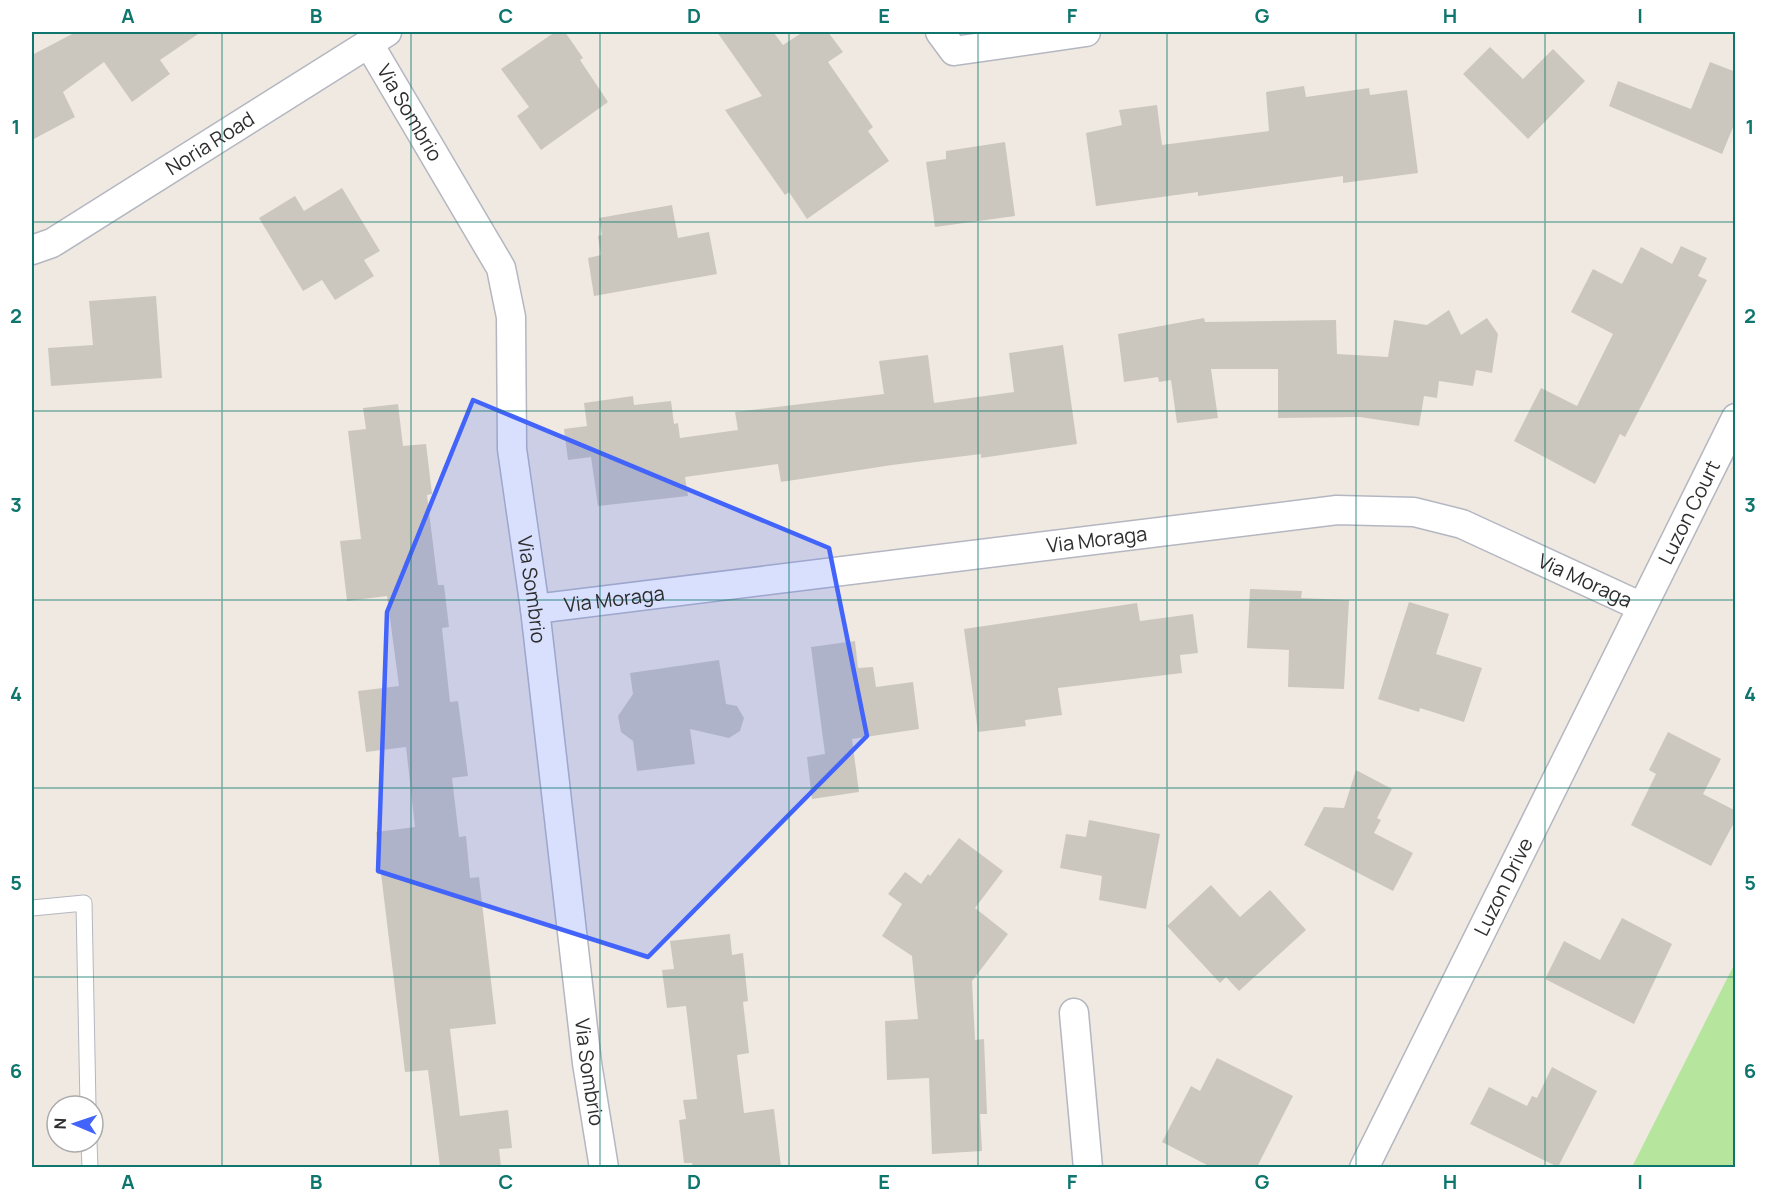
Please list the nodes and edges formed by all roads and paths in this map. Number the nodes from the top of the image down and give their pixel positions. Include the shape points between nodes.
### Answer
1 (940, 32) edge
2 (1086, 32) edge
3 (378, 38) edge
4 (32, 250) edge
5 (1736, 418) edge
6 (1642, 607) junction
7 (535, 609) junction
8 (32, 908) edge
9 (1074, 1013) dead end
10 (88, 1094) edge
11 (604, 1167) edge
12 (1088, 1167) edge
13 (1364, 1167) edge

1 - 2 street via 954,51
3 - 4 street, Noria Road via 52,243
3 - 7 street, Via Sombrio via 501,268 511,317 512,449
5 - 6 street, Luzon Court
6 - 7 street, Via Moraga via 1462,524 1414,512 1338,510
6 - 13 street, Luzon Drive
7 - 11 street, Via Sombrio via 587,1063
8 - 10 lane via 84,903
9 - 12 street

